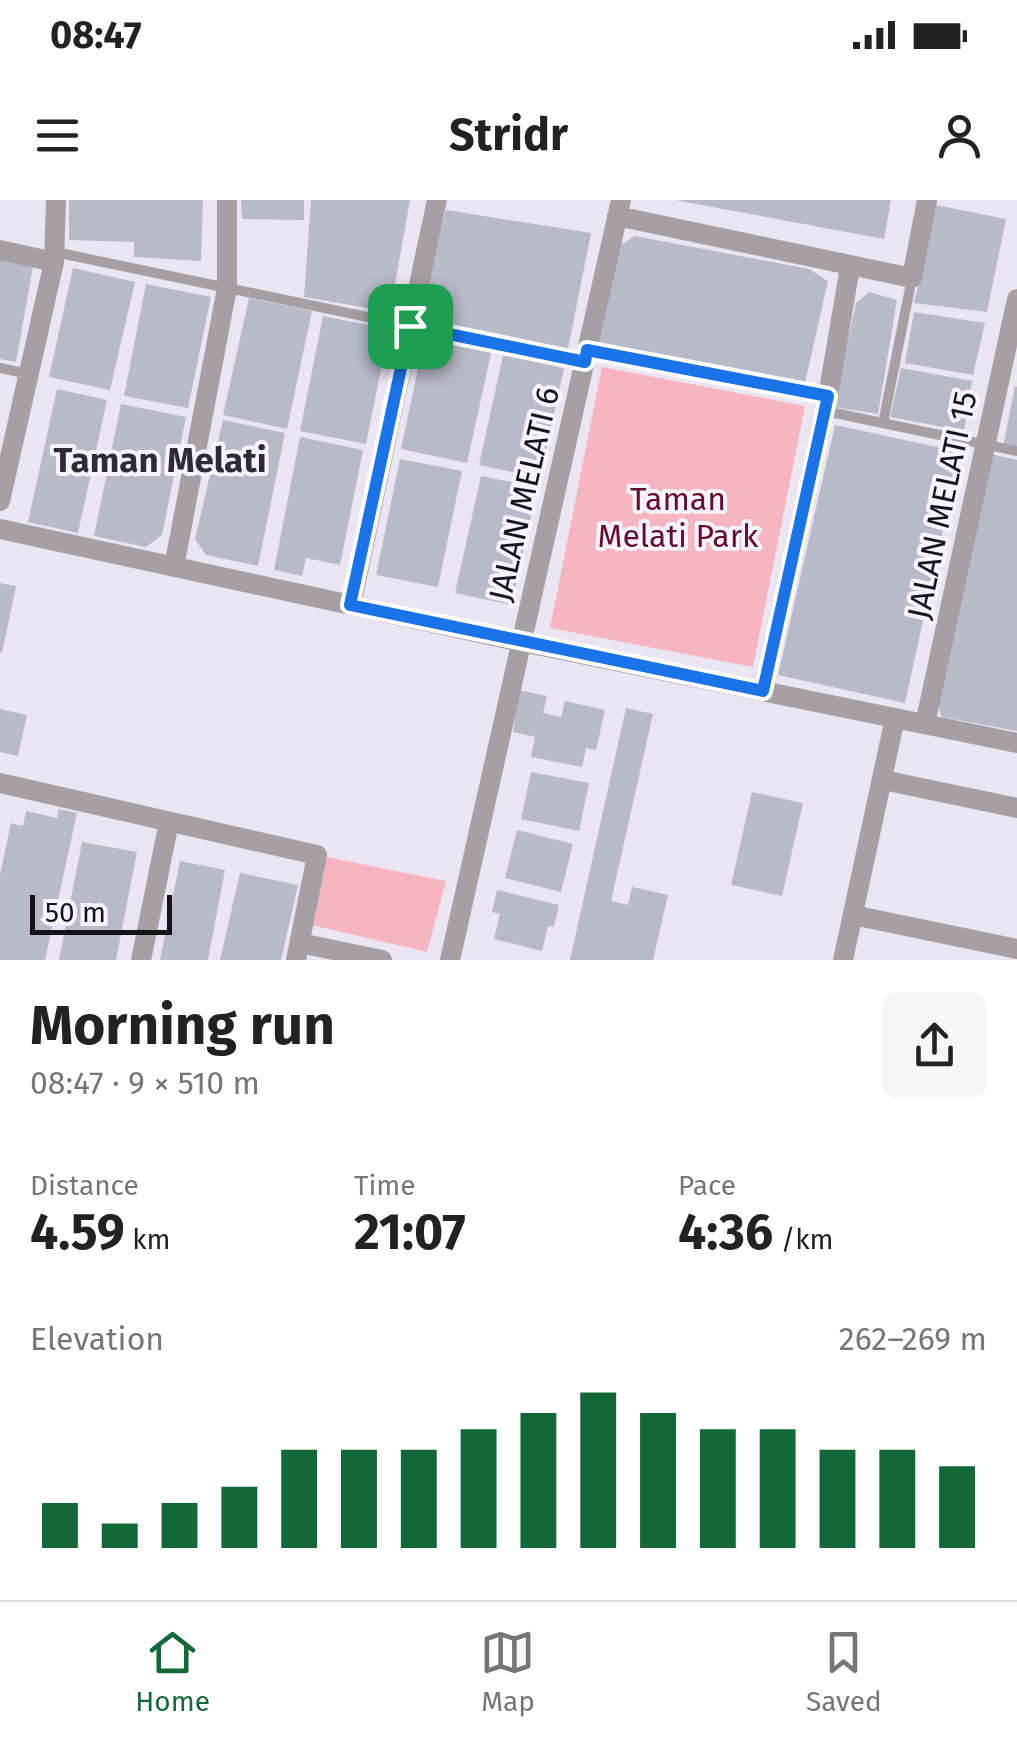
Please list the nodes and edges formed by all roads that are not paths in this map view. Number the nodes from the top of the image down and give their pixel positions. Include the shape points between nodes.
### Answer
1 (56, 200) edge
2 (227, 200) edge
3 (437, 200) edge
4 (927, 200) edge
5 (619, 208) edge
6 (0, 250) edge
7 (54, 257) junction
8 (850, 267) junction
9 (902, 277) junction
10 (227, 288) junction
11 (1017, 299) edge
12 (410, 326) junction
13 (1014, 327) edge
14 (586, 356) junction
15 (0, 368) edge
16 (28, 374) junction
17 (827, 403) junction
18 (883, 423) junction
19 (986, 445) junction
20 (1017, 451) edge
21 (3, 476) edge
22 (0, 501) edge
23 (0, 529) edge
24 (174, 567) junction
25 (350, 605) junction
26 (522, 642) junction
27 (763, 691) junction
28 (896, 718) junction
29 (924, 724) junction
30 (1017, 743) edge
31 (883, 780) junction
32 (0, 783) edge
33 (1017, 808) edge
34 (168, 822) junction
35 (853, 915) junction
36 (1017, 949) edge
37 (298, 951) edge
38 (141, 960) edge
39 (382, 960) edge
40 (450, 960) edge
41 (842, 960) edge

1 - 7 street
2 - 10 street
3 - 12 street
4 - 9 street
5 - 8 street, JALAN MELATI 6
5 - 14 street, JALAN MELATI 6
6 - 7 street
7 - 10 lane
7 - 16 street
8 - 9 street, JALAN MELATI 6
8 - 17 street
9 - 18 lane
10 - 12 lane
10 - 24 street
11 - 13 street, JALAN MELATI 15
12 - 14 lane
12 - 25 street
13 - 19 street, JALAN MELATI 15
14 - 17 lane
14 - 26 street, JALAN MELATI 6
15 - 16 lane
16 - 21 street
17 - 18 lane
17 - 27 street
18 - 19 lane
19 - 20 lane
19 - 29 street, JALAN MELATI 15
21 - 22 street
23 - 24 street
24 - 25 street
25 - 26 street
26 - 27 street
26 - 40 street, JALAN MELATI 6
27 - 28 street
28 - 29 street
28 - 31 street
29 - 30 street
31 - 33 street
31 - 35 street
32 - 34 street
34 - 37 street via 317,856
34 - 38 street
35 - 36 street
35 - 41 street
37 - 39 street

